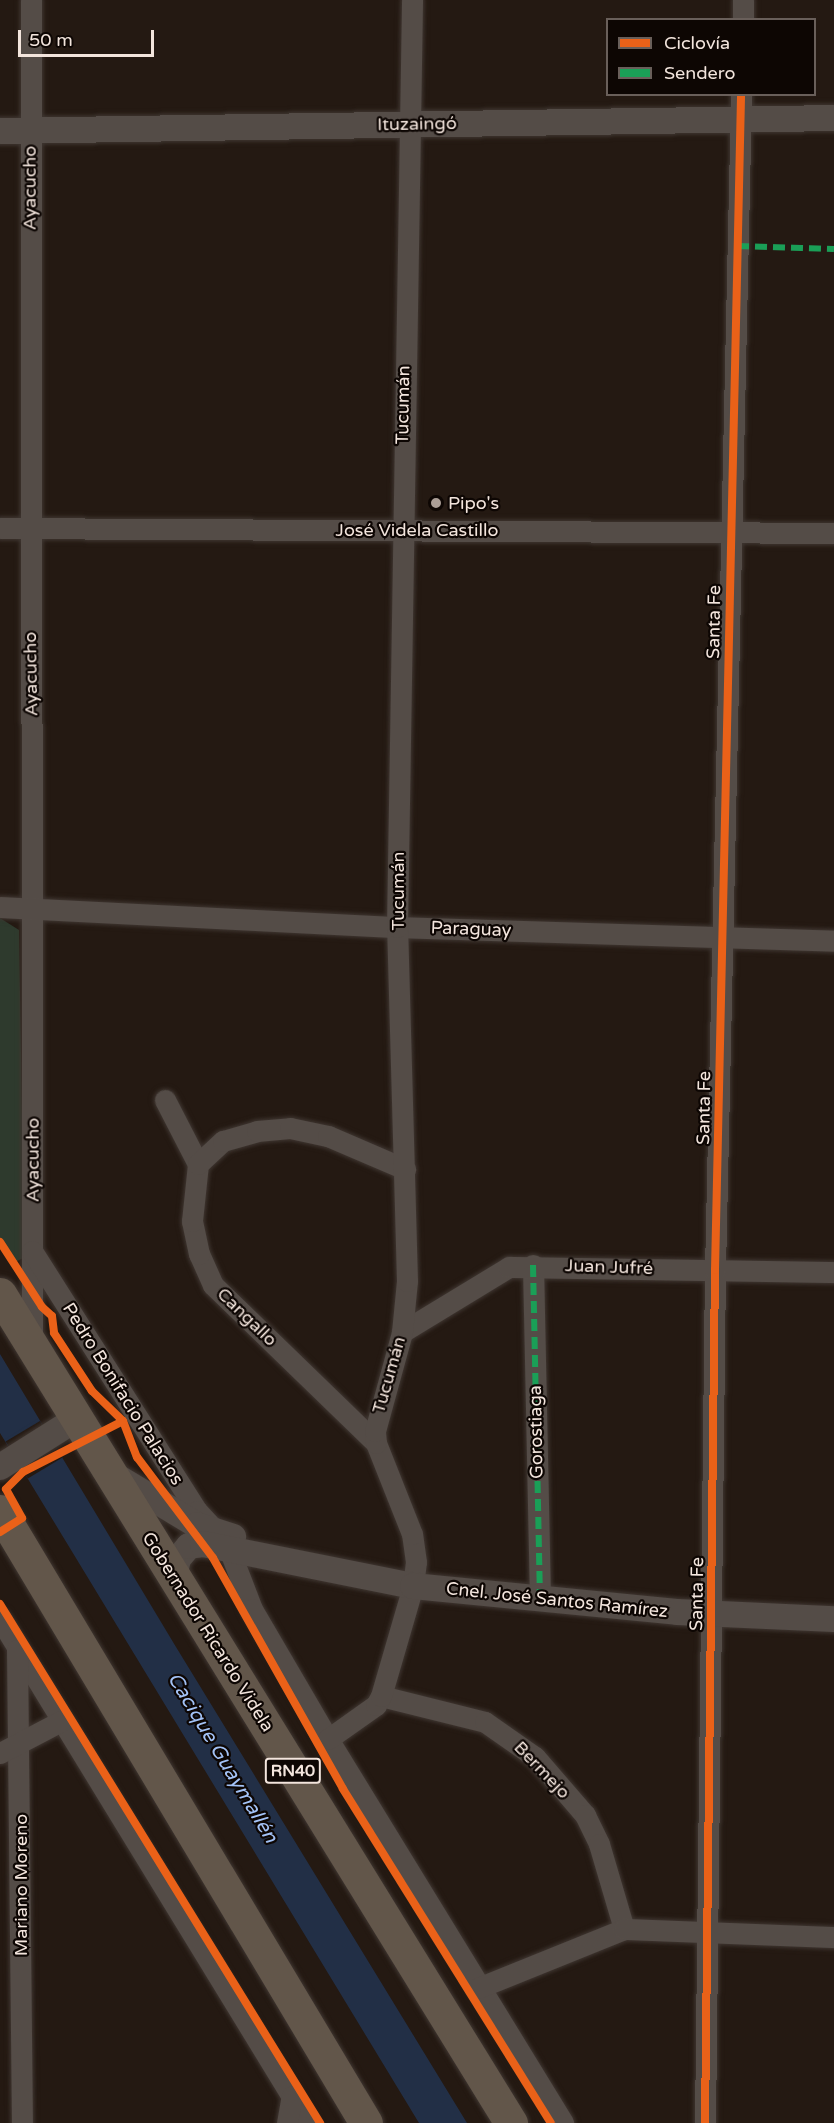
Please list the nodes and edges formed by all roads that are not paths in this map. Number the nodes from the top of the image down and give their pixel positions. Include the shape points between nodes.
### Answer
1 (32, 0) edge
2 (412, 0) edge
3 (743, 0) edge
4 (743, 18) edge
5 (741, 107) edge
6 (834, 118) edge
7 (410, 124) junction
8 (0, 131) edge
9 (31, 131) junction
10 (0, 528) edge
11 (29, 528) junction
12 (400, 530) junction
13 (731, 532) junction
14 (834, 533) edge
15 (0, 907) edge
16 (34, 910) junction
17 (397, 927) junction
18 (722, 938) junction
19 (834, 941) edge
20 (165, 1100) dead end
21 (198, 1164) junction
22 (405, 1169) junction
23 (32, 1251) junction
24 (533, 1265) junction
25 (715, 1270) junction
26 (834, 1272) edge
27 (0, 1294) edge
28 (402, 1332) junction
29 (32, 1348) junction
30 (62, 1428) junction
31 (376, 1443) junction
32 (7, 1462) edge
33 (109, 1472) junction
34 (0, 1511) edge
35 (223, 1541) junction
36 (174, 1579) junction
37 (413, 1586) junction
38 (540, 1598) junction
39 (711, 1614) junction
40 (0, 1619) edge
41 (834, 1619) edge
42 (16, 1647) junction
43 (381, 1696) junction
44 (61, 1722) junction
45 (328, 1739) junction
46 (20, 1742) junction
47 (0, 1753) edge
48 (624, 1929) junction
49 (707, 1930) junction
50 (834, 1937) edge
51 (478, 1988) junction
52 (292, 2096) junction
53 (22, 2123) edge
54 (287, 2123) edge
55 (308, 2123) edge
56 (366, 2123) edge
57 (511, 2123) edge
58 (563, 2123) edge
59 (705, 2123) edge

1 - 9 street, Ayacucho
2 - 7 street, Tucumán
3 - 4 street
5 - 6 street, Ituzaingó
5 - 7 street, Ituzaingó
5 - 13 street, Santa Fe
7 - 9 street, Ituzaingó
7 - 12 street, Tucumán
8 - 9 street, Ituzaingó
9 - 11 street, Ayacucho
10 - 11 street, José Videla Castillo
11 - 12 street, José Videla Castillo
11 - 16 street, Ayacucho
12 - 13 street, José Videla Castillo
12 - 17 street, Tucumán
13 - 14 street, José Videla Castillo
13 - 18 street, Santa Fe
15 - 16 street, Paraguay
16 - 17 street, Paraguay
16 - 23 street, Ayacucho
17 - 18 street, Paraguay
17 - 22 street, Tucumán
18 - 19 street, Paraguay
18 - 25 street, Santa Fe
20 - 21 street
21 - 22 street via 223,1141 257,1131 291,1128 328,1136
21 - 31 street, Cangallo via 192,1221 199,1254 213,1285
22 - 28 street, Tucumán via 407,1281
23 - 29 street, Ayacucho
23 - 35 street, Pedro Bonifacio Palacios via 197,1511
24 - 25 street, Juan Jufré
24 - 28 street, Juan Jufré via 494,1273
24 - 38 street, Gorostiaga
25 - 26 street, Juan Jufré
25 - 39 street, Santa Fe
27 - 29 highway, Gobernador Ricardo Videla / RN40
28 - 31 street, Tucumán via 377,1414
29 - 30 highway, Gobernador Ricardo Videla / RN40
30 - 32 street
30 - 33 highway, Gobernador Ricardo Videla / RN40
31 - 37 street, Tucumán via 412,1534
33 - 35 street, Cnel. José Santos Ramírez
33 - 36 highway, Gobernador Ricardo Videla / RN40
34 - 56 highway
35 - 36 street, Cnel. José Santos Ramírez via 189,1546 178,1559
35 - 37 street, Cnel. José Santos Ramírez via 309,1557 318,1565
35 - 45 street, Pedro Bonifacio Palacios via 252,1609
36 - 57 highway, Gobernador Ricardo Videla / RN40
37 - 38 street, Cnel. José Santos Ramírez
37 - 43 street, Tucumán
38 - 39 street, Cnel. José Santos Ramírez
39 - 41 street, Cnel. José Santos Ramírez
39 - 49 street, Santa Fe
40 - 42 street
42 - 44 street
42 - 46 street, Mariano Moreno
43 - 45 street, Tucumán via 376,1705
43 - 48 street, Bermejo via 485,1722 535,1757 585,1815 599,1844
44 - 46 street
44 - 52 street
45 - 51 street, Pedro Bonifacio Palacios
46 - 47 street
46 - 53 street, Mariano Moreno
48 - 49 street
48 - 51 street
49 - 50 street
49 - 59 street, Santa Fe
51 - 58 street, Pedro Bonifacio Palacios
52 - 54 street
52 - 55 street

